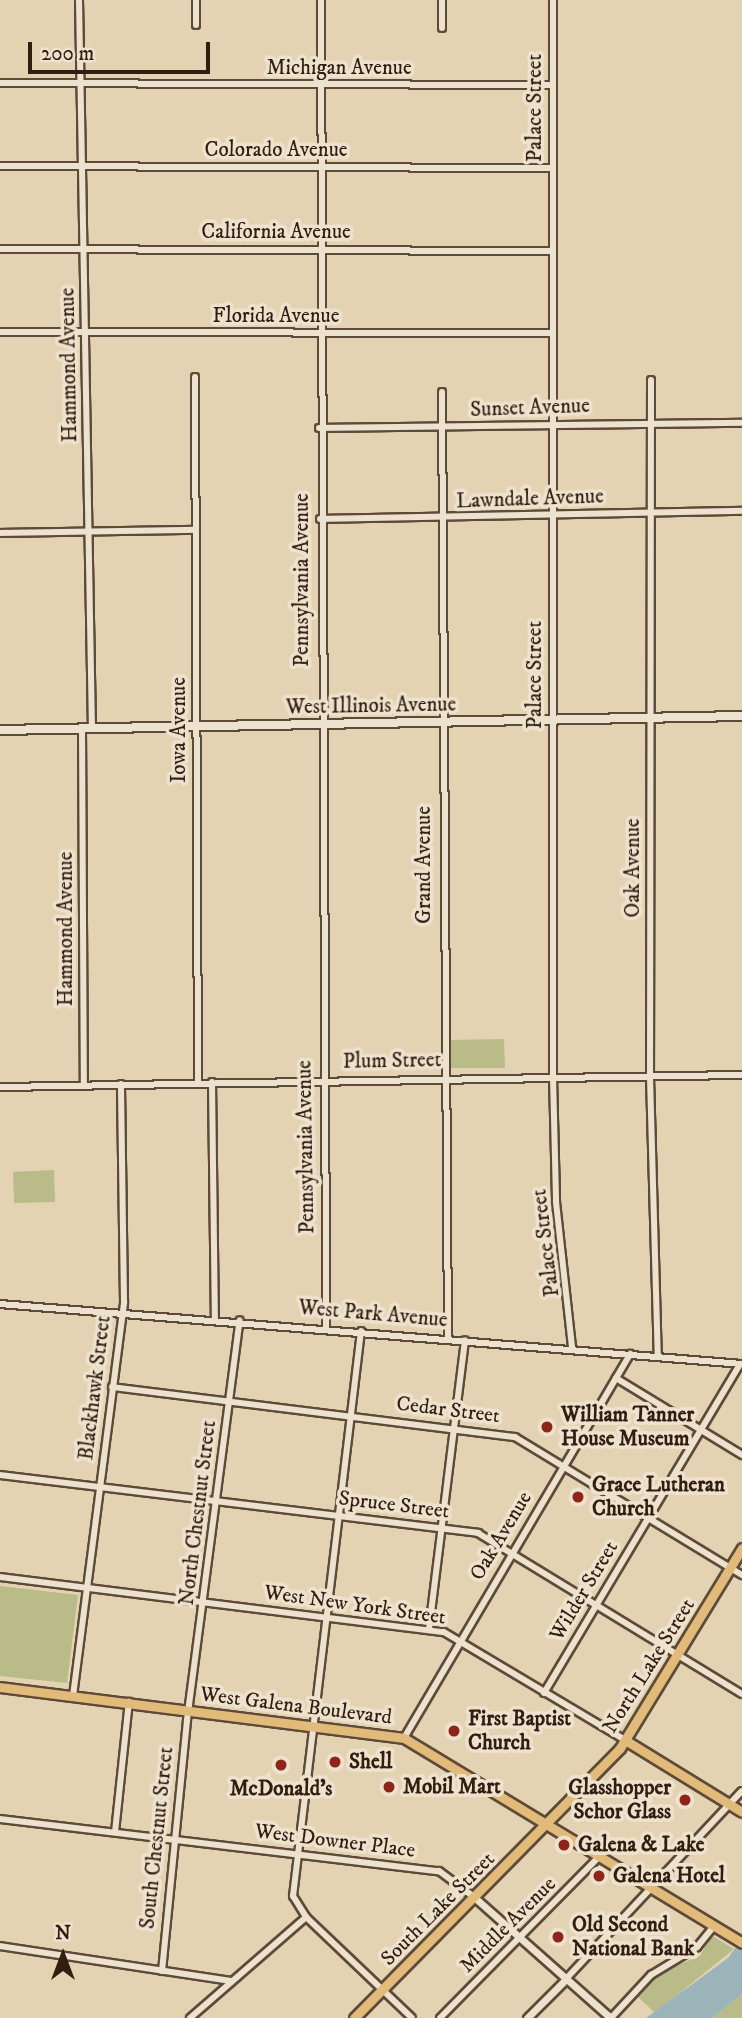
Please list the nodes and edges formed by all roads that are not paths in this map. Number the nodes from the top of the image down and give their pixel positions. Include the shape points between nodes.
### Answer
1 (79, 0) edge
2 (196, 0) edge
3 (321, 0) edge
4 (442, 0) edge
5 (553, 0) edge
6 (196, 25) dead end
7 (442, 28) dead end
8 (0, 83) edge
9 (80, 83) junction
10 (552, 85) junction
11 (324, 86) junction
12 (0, 166) edge
13 (82, 166) junction
14 (324, 167) junction
15 (552, 168) junction
16 (0, 249) edge
17 (84, 249) junction
18 (320, 250) junction
19 (552, 251) junction
20 (0, 332) edge
21 (86, 332) junction
22 (320, 333) junction
23 (552, 334) junction
24 (195, 377) dead end
25 (651, 380) dead end
26 (442, 392) dead end
27 (742, 423) edge
28 (552, 424) junction
29 (651, 424) junction
30 (319, 428) junction
31 (442, 428) junction
32 (742, 511) edge
33 (650, 513) junction
34 (552, 515) junction
35 (320, 519) junction
36 (443, 519) junction
37 (196, 530) junction
38 (89, 531) junction
39 (0, 533) edge
40 (742, 716) edge
41 (650, 718) junction
42 (552, 720) junction
43 (442, 721) junction
44 (320, 724) junction
45 (196, 726) junction
46 (82, 729) junction
47 (92, 729) junction
48 (0, 730) edge
49 (742, 1075) edge
50 (552, 1076) junction
51 (650, 1077) junction
52 (442, 1078) junction
53 (321, 1079) junction
54 (198, 1082) junction
55 (212, 1082) junction
56 (121, 1084) junction
57 (84, 1086) junction
58 (0, 1087) edge
59 (0, 1304) edge
60 (122, 1312) junction
61 (215, 1318) junction
62 (240, 1320) junction
63 (326, 1328) junction
64 (361, 1331) junction
65 (448, 1338) junction
66 (465, 1340) junction
67 (572, 1349) junction
68 (630, 1354) junction
69 (658, 1356) junction
70 (741, 1364) edge
71 (616, 1378) junction
72 (112, 1387) junction
73 (230, 1401) junction
74 (350, 1416) junction
75 (453, 1428) junction
76 (701, 1430) junction
77 (742, 1455) edge
78 (564, 1466) junction
79 (0, 1475) edge
80 (100, 1487) junction
81 (218, 1500) junction
82 (338, 1516) junction
83 (649, 1518) junction
84 (441, 1528) junction
85 (742, 1548) edge
86 (512, 1553) junction
87 (730, 1567) junction
88 (742, 1575) edge
89 (0, 1577) edge
90 (88, 1588) junction
91 (204, 1601) junction
92 (596, 1605) junction
93 (325, 1616) junction
94 (429, 1629) junction
95 (459, 1641) junction
96 (678, 1655) junction
97 (0, 1688) edge
98 (544, 1693) junction
99 (742, 1694) edge
100 (73, 1696) junction
101 (129, 1702) junction
102 (190, 1709) junction
103 (312, 1724) junction
104 (404, 1738) junction
105 (625, 1740) junction
106 (742, 1791) edge
107 (732, 1806) junction
108 (742, 1812) edge
109 (0, 1819) edge
110 (546, 1824) junction
111 (116, 1832) junction
112 (175, 1839) junction
113 (297, 1854) junction
114 (600, 1856) junction
115 (653, 1888) junction
116 (474, 1897) junction
117 (306, 1917) junction
118 (714, 1926) junction
119 (517, 1939) junction
120 (742, 1943) edge
121 (0, 1947) edge
122 (162, 1971) junction
123 (232, 1981) junction
124 (563, 1982) junction
125 (383, 1990) junction
126 (190, 2018) edge
127 (354, 2018) edge
128 (412, 2018) edge
129 (440, 2018) edge
130 (527, 2018) edge
131 (611, 2018) edge

1 - 9 street, Hammond Avenue
2 - 6 street
3 - 11 street, Pennsylvania Avenue
4 - 7 street
5 - 10 street, Palace Street
8 - 9 street, Michigan Avenue
9 - 11 street, Michigan Avenue
9 - 13 street, Hammond Avenue
10 - 11 street, Michigan Avenue
10 - 15 street, Palace Street
11 - 14 street, Pennsylvania Avenue
12 - 13 street, Colorado Avenue
13 - 14 street, Colorado Avenue
13 - 17 street, Hammond Avenue
14 - 15 street, Colorado Avenue
14 - 18 street, Pennsylvania Avenue
15 - 19 street, Palace Street
16 - 17 street, California Avenue
17 - 18 street, California Avenue
17 - 21 street, Hammond Avenue
18 - 19 street, California Avenue
18 - 22 street, Pennsylvania Avenue
19 - 23 street, Palace Street
20 - 21 street, Florida Avenue
21 - 22 street, Florida Avenue
21 - 38 street, Hammond Avenue
22 - 23 street, Florida Avenue
22 - 30 street, Pennsylvania Avenue
23 - 28 street, Palace Street
24 - 37 street, Iowa Avenue
25 - 29 street, Oak Avenue
26 - 31 street, Grand Avenue
27 - 29 street, Sunset Avenue
28 - 29 street, Sunset Avenue
28 - 31 street, Sunset Avenue
28 - 34 street, Palace Street
29 - 33 street, Oak Avenue
30 - 31 street, Sunset Avenue
30 - 35 street, Pennsylvania Avenue
31 - 36 street, Grand Avenue
32 - 33 street, Lawndale Avenue
33 - 34 street, Lawndale Avenue
33 - 41 street, Oak Avenue
34 - 36 street, Lawndale Avenue
34 - 42 street, Palace Street
35 - 36 street, Lawndale Avenue
35 - 44 street, Pennsylvania Avenue
36 - 43 street, Grand Avenue
37 - 38 street
37 - 45 street, Iowa Avenue
38 - 39 street
38 - 47 street, Hammond Avenue
40 - 41 main road, West Illinois Avenue
41 - 42 main road, West Illinois Avenue
41 - 51 street, Oak Avenue
42 - 43 main road, West Illinois Avenue
42 - 50 street, Palace Street
43 - 44 main road, West Illinois Avenue
43 - 52 street, Grand Avenue
44 - 45 main road, West Illinois Avenue
44 - 53 street, Pennsylvania Avenue
45 - 47 main road, West Illinois Avenue
45 - 54 street, Iowa Avenue
46 - 47 main road, West Illinois Avenue
46 - 48 main road, West Illinois Avenue
46 - 57 street, Hammond Avenue
49 - 51 street, Plum Street
50 - 51 street, Plum Street
50 - 52 street, Plum Street
50 - 67 street, Palace Street via 556,1202
51 - 69 street, Oak Avenue
52 - 53 street, Plum Street
52 - 65 street, Grand Avenue
53 - 55 street, Plum Street
53 - 63 street, Pennsylvania Avenue
54 - 55 street, Plum Street
54 - 56 street, Plum Street
55 - 61 street
56 - 57 street, Plum Street
56 - 60 street, Blackhawk Street
57 - 58 street, Plum Street
59 - 60 street, West Park Avenue
60 - 61 street, West Park Avenue
60 - 72 street, Blackhawk Street
61 - 62 street, West Park Avenue
62 - 63 street, West Park Avenue
62 - 73 street, North Chestnut Street
63 - 64 street, West Park Avenue
64 - 65 street, West Park Avenue
64 - 74 street
65 - 66 street, West Park Avenue
66 - 67 street, West Park Avenue
66 - 75 street
67 - 68 street, West Park Avenue
68 - 69 street, West Park Avenue
68 - 71 street, Oak Avenue
69 - 70 street, West Park Avenue
70 - 76 street, Wilder Street
71 - 76 street
71 - 78 street, Oak Avenue
72 - 73 street, Cedar Street
72 - 80 street, Blackhawk Street
73 - 74 street, Cedar Street
73 - 81 street, North Chestnut Street
74 - 75 street, Cedar Street
74 - 82 street
75 - 78 street, Cedar Street via 514,1437
75 - 84 street
76 - 77 street
76 - 83 street, Wilder Street
78 - 83 street, Cedar Street
78 - 86 street, Oak Avenue
79 - 80 street, Spruce Street
80 - 81 street, Spruce Street
80 - 90 street, Blackhawk Street
81 - 82 street, Spruce Street
81 - 91 street, North Chestnut Street
82 - 84 street, Spruce Street
82 - 93 street
83 - 87 street, Cedar Street
83 - 92 street, Wilder Street
84 - 86 street, Spruce Street via 478,1533
84 - 94 street
85 - 87 main road, North Lake Street
86 - 92 street, Spruce Street
86 - 95 street, Oak Avenue
87 - 88 street, Cedar Street
87 - 96 main road, North Lake Street
89 - 90 street, West New York Street
90 - 91 street, West New York Street
90 - 100 street, Blackhawk Street
91 - 93 street, West New York Street
91 - 102 street, North Chestnut Street
92 - 96 street, Spruce Street
92 - 98 street, Wilder Street
93 - 94 street, West New York Street
93 - 103 street
94 - 95 street, West New York Street
95 - 98 street, West New York Street
95 - 104 street, Oak Avenue
96 - 99 street, Spruce Street
96 - 105 main road, North Lake Street
97 - 100 main road, West Galena Boulevard
98 - 105 street, West New York Street
100 - 101 main road, West Galena Boulevard
101 - 102 main road, West Galena Boulevard
101 - 111 street
102 - 103 main road, West Galena Boulevard
102 - 112 street, South Chestnut Street
103 - 104 main road, West Galena Boulevard
103 - 113 street
104 - 110 main road, West Galena Boulevard
105 - 107 main road, West New York Street
105 - 110 main road, North Lake Street
106 - 107 street
107 - 108 main road, West New York Street
107 - 115 street
109 - 111 street, West Downer Place
110 - 114 main road, West Galena Boulevard
110 - 116 main road, South Lake Street
111 - 112 street, West Downer Place
112 - 113 street, West Downer Place
112 - 122 street, South Chestnut Street
113 - 116 street, West Downer Place via 449,1873
113 - 117 street via 293,1896
114 - 115 main road, West Galena Boulevard
114 - 119 street, Middle Avenue
115 - 118 main road, West Galena Boulevard
115 - 124 street
116 - 119 street, West Downer Place
116 - 125 main road, South Lake Street
117 - 123 street
117 - 125 street
118 - 120 main road, West Galena Boulevard
118 - 131 street via 698,1947 651,1975
119 - 124 street, West Downer Place
119 - 129 street, Middle Avenue
121 - 122 street
122 - 123 street
123 - 126 street
124 - 130 street
124 - 131 street, West Downer Place
125 - 127 main road, South Lake Street
125 - 128 street

